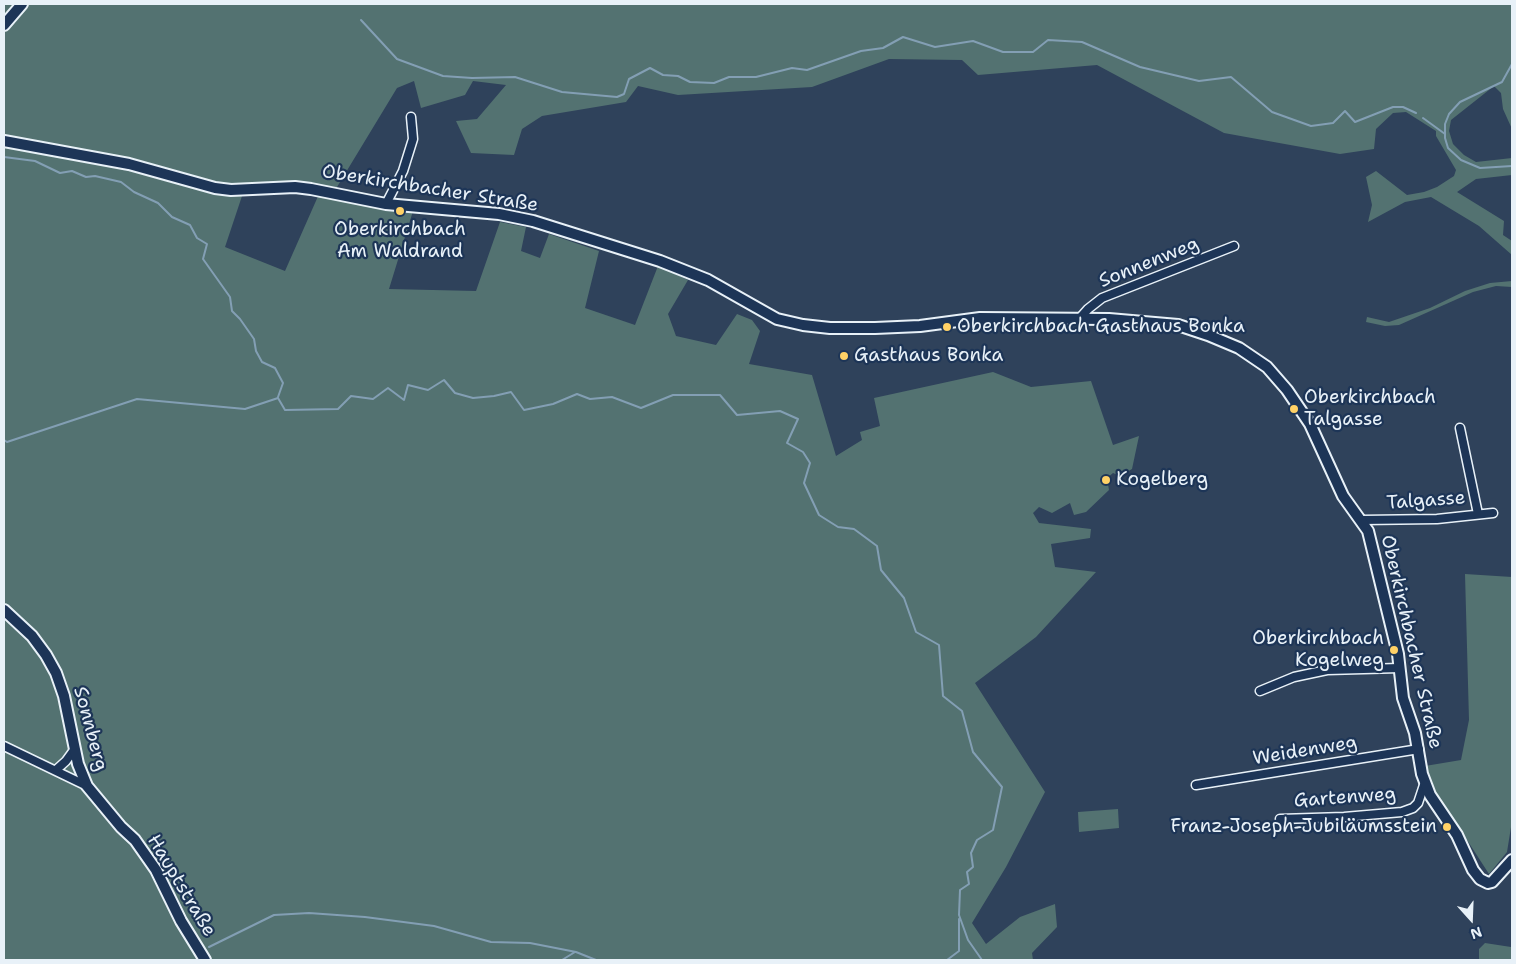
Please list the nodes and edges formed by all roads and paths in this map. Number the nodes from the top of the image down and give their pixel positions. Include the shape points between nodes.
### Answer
1 (22, 4) edge
2 (4, 25) edge
3 (412, 117) dead end
4 (4, 141) edge
5 (386, 204) junction
6 (1234, 246) dead end
7 (1080, 318) junction
8 (1460, 428) dead end
9 (1493, 513) dead end
10 (1478, 514) junction
11 (1362, 520) junction
12 (4, 610) edge
13 (1400, 668) junction
14 (1260, 691) dead end
15 (4, 746) edge
16 (1419, 749) junction
17 (74, 750) junction
18 (56, 770) junction
19 (1425, 782) junction
20 (1196, 785) dead end
21 (87, 786) junction
22 (1280, 819) dead end
23 (1512, 860) edge
24 (206, 960) edge

1 - 2 street
3 - 5 street via 413,139 403,171
4 - 5 street, Oberkirchbacher Straße via 128,164 215,188 303,188
5 - 7 street, Oberkirchbacher Straße via 499,214 533,221 660,261 708,280 777,319 803,325 884,328 980,318
6 - 7 street, Sonnenweg via 1102,298
7 - 11 street, Oberkirchbacher Straße via 1178,325 1252,355 1276,375 1306,418 1343,496
8 - 10 street
9 - 10 street, Talgasse
10 - 11 street, Talgasse via 1437,519
11 - 13 street, Oberkirchbacher Straße via 1368,530
12 - 17 street, Sonnberg via 32,636 56,673 64,696
13 - 14 street via 1327,670 1294,677
13 - 16 street, Oberkirchbacher Straße via 1401,689
15 - 18 street, Sonnberg
16 - 19 street, Oberkirchbacher Straße
16 - 20 street, Weidenweg
17 - 18 street
17 - 21 street, Sonnberg
18 - 21 street, Sonnberg
19 - 22 street, Gartenweg via 1418,803 1402,812
19 - 23 street, Oberkirchbacher Straße via 1480,879 1492,882
21 - 24 street, Hauptstraße via 135,840 156,870 181,921

